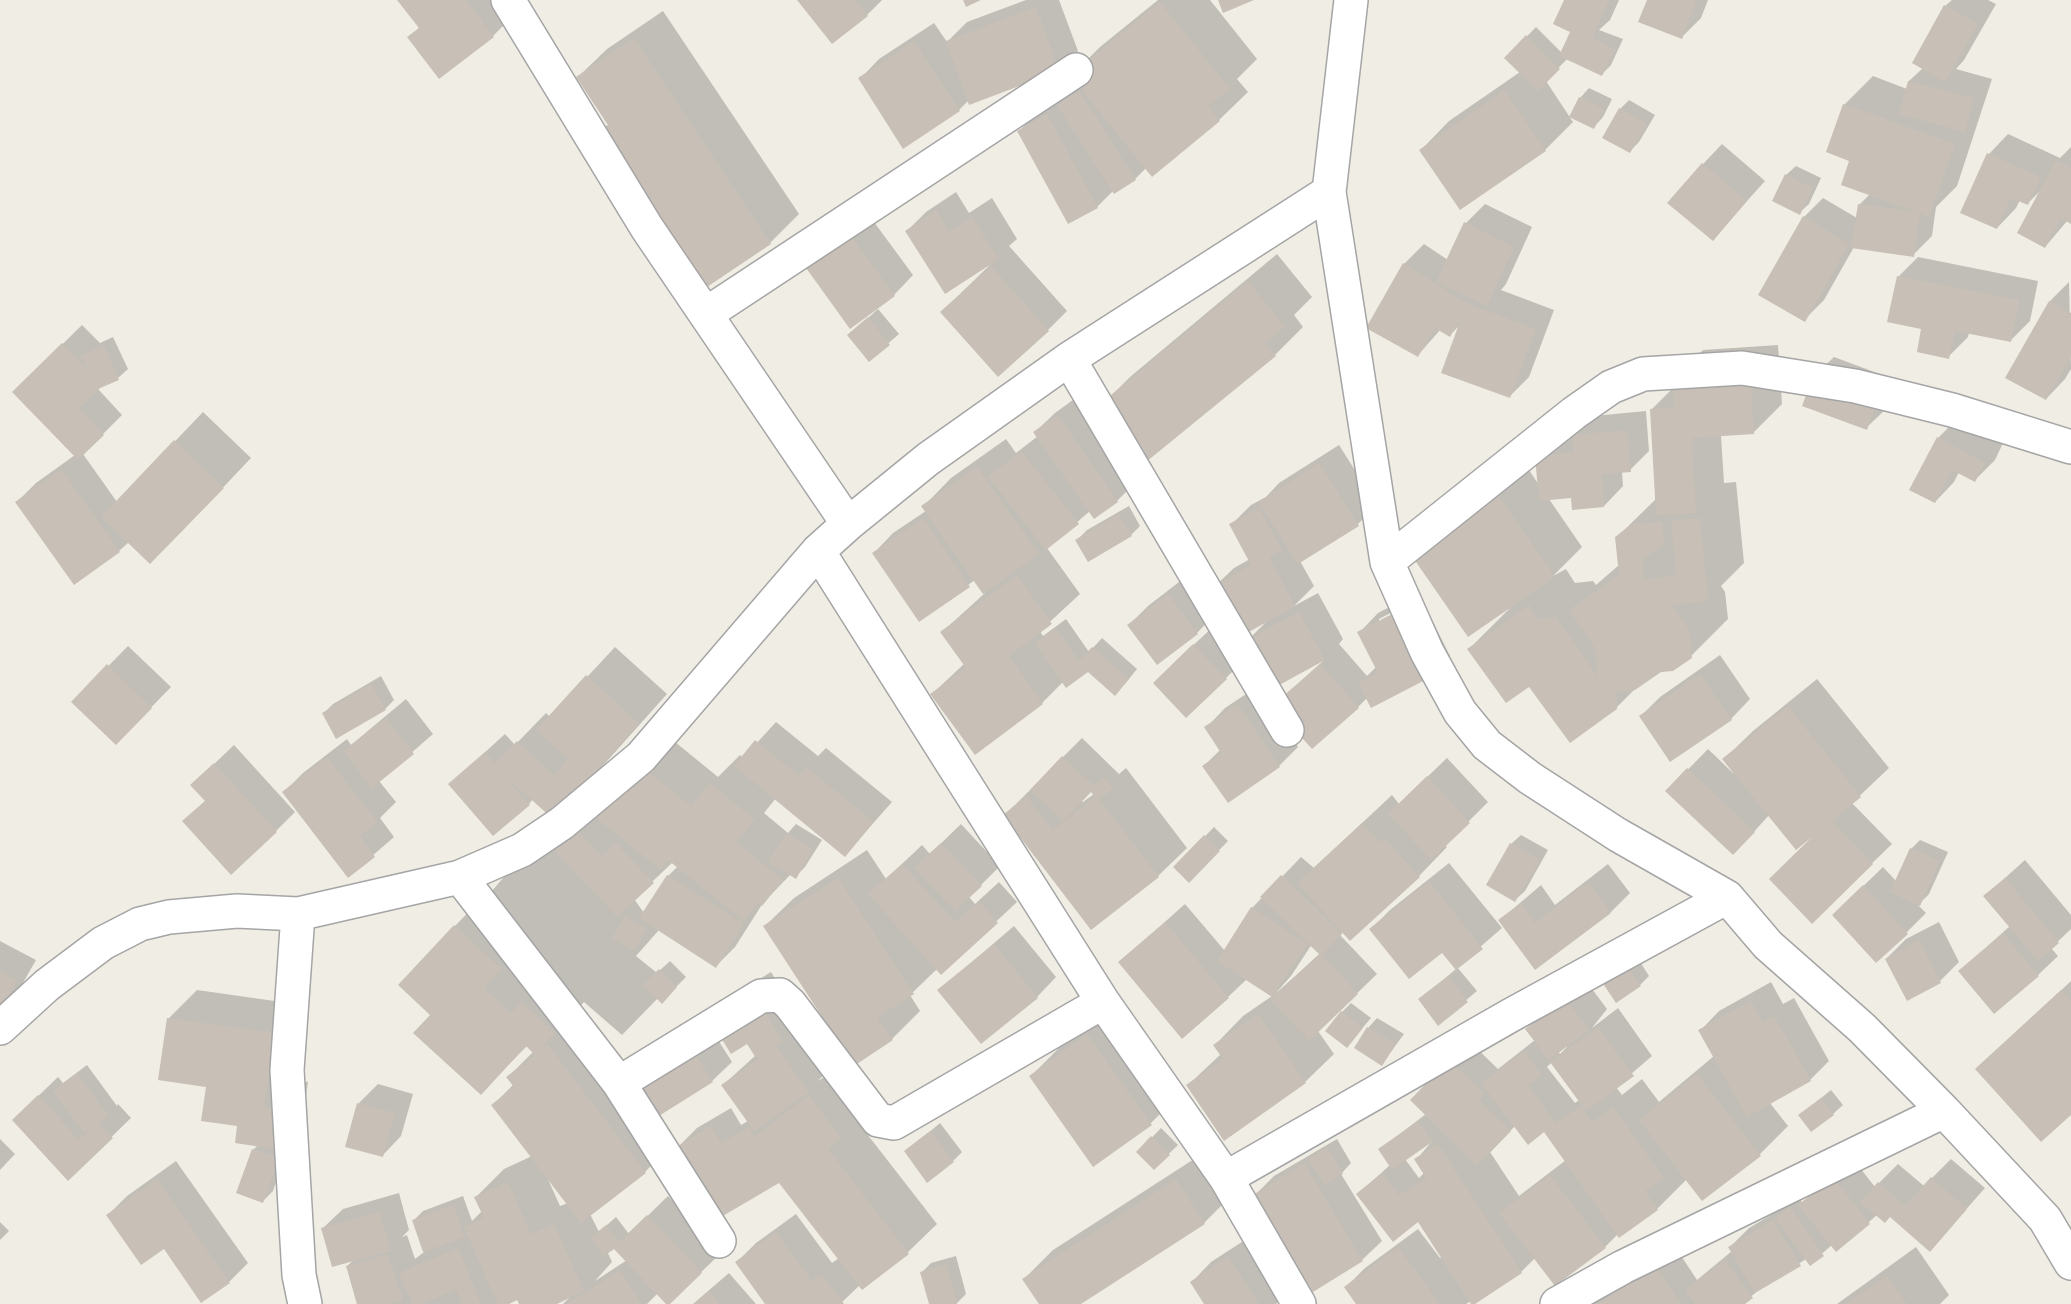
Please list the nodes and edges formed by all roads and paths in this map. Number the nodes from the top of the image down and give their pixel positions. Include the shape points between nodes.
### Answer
1 (507, 0) edge
2 (1351, 0) edge
3 (1076, 69) dead end
4 (1329, 192) junction
5 (706, 314) junction
6 (1069, 359) junction
7 (2071, 447) edge
8 (849, 524) junction
9 (818, 551) junction
10 (1388, 562) junction
11 (1287, 730) dead end
12 (460, 877) junction
13 (1727, 897) junction
14 (298, 914) junction
15 (1102, 1002) junction
16 (0, 1028) edge
17 (619, 1083) junction
18 (1944, 1111) junction
19 (1226, 1178) junction
20 (718, 1241) dead end
21 (2071, 1263) edge
22 (305, 1304) edge
23 (1299, 1304) edge
24 (1557, 1304) edge

1 - 5 street via 647,228
2 - 4 street
3 - 5 street
4 - 6 street
4 - 10 street
5 - 8 street
6 - 8 street via 928,459
6 - 11 street
7 - 10 street via 1952,410 1855,386 1742,368 1643,374 1611,387 1574,413
8 - 9 street
9 - 12 street via 641,757 599,796 522,850
9 - 15 street
10 - 13 street via 1427,652 1460,712 1487,745 1557,796
12 - 14 street
12 - 17 street
13 - 18 street via 1768,945 1862,1028
13 - 19 street
14 - 16 street via 237,911 140,924 103,942 46,985
14 - 22 street via 287,1070
15 - 17 street via 894,1123 878,1120 780,995 761,996
15 - 19 street
17 - 20 street
18 - 21 street via 2045,1219
18 - 24 street via 1623,1267
19 - 23 street

